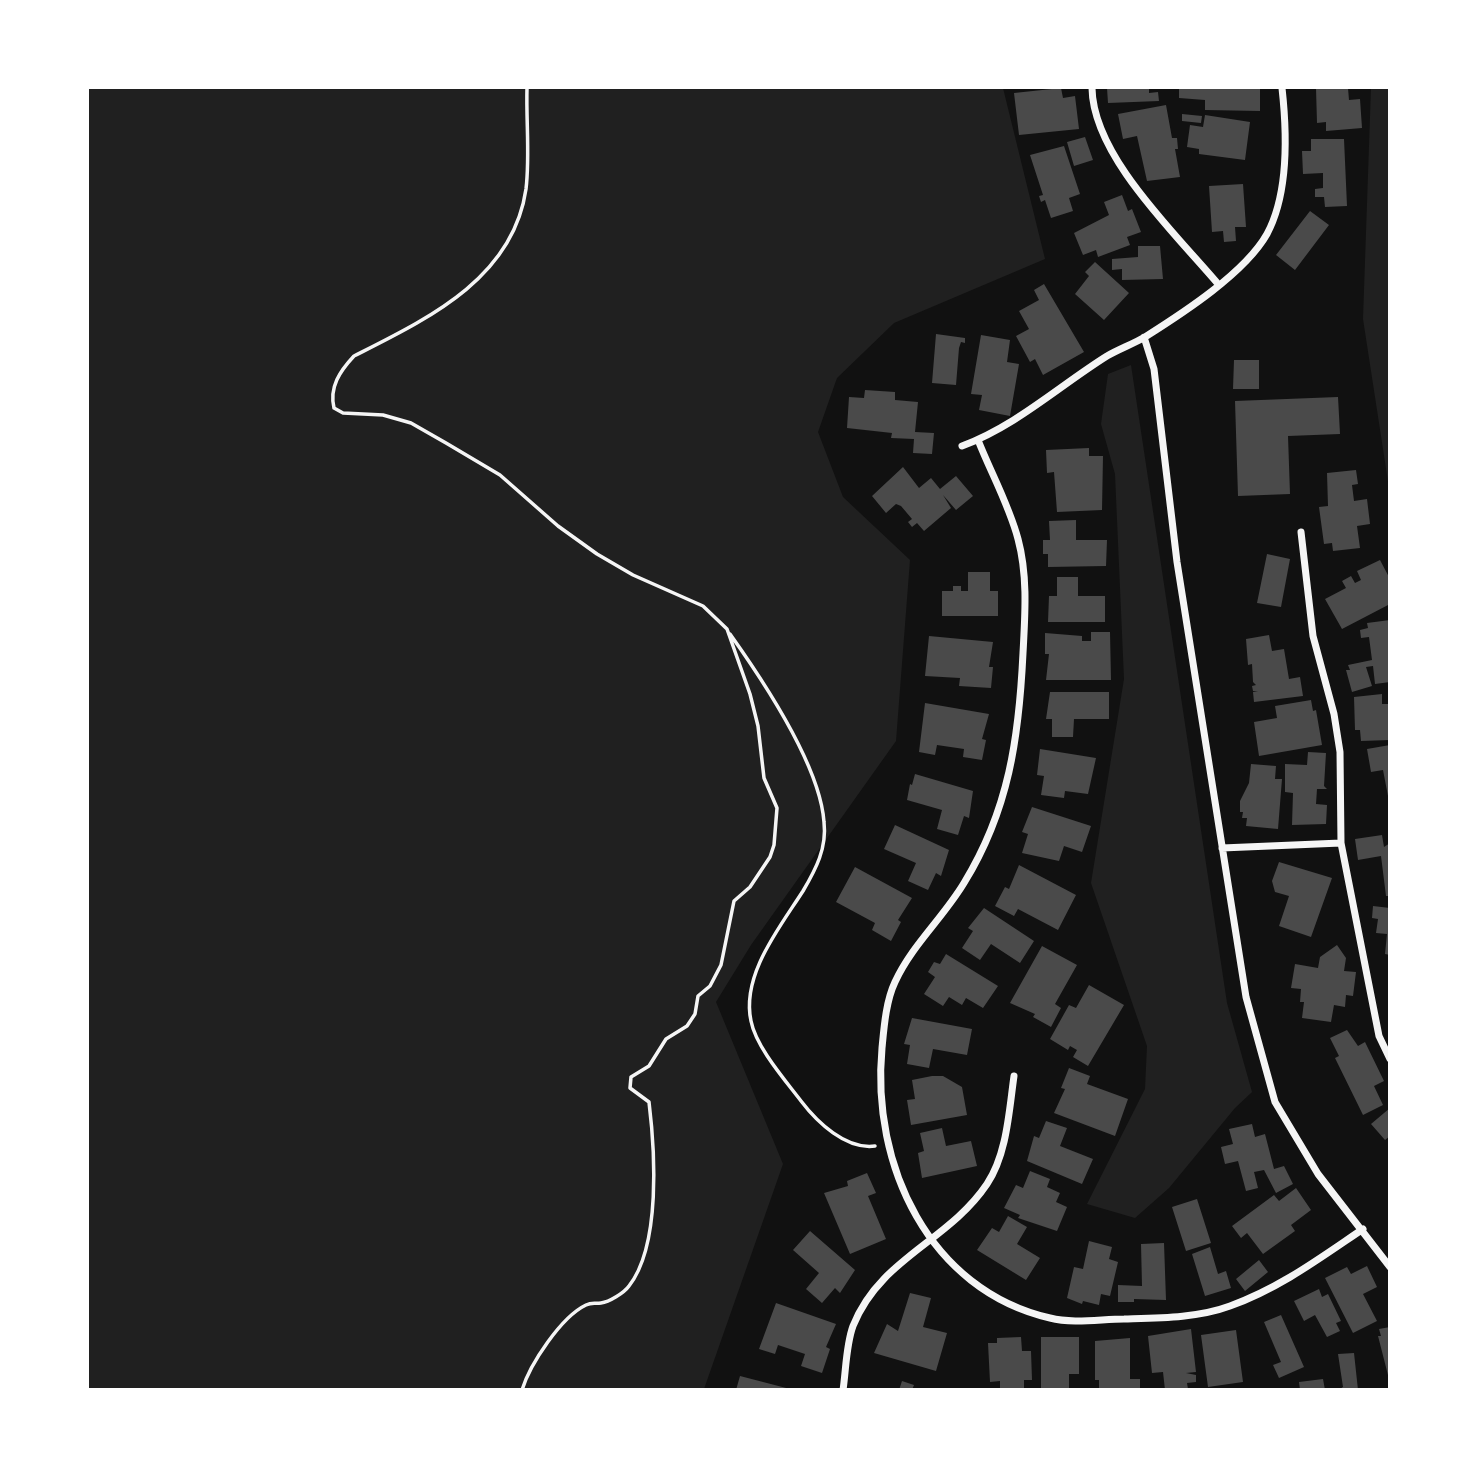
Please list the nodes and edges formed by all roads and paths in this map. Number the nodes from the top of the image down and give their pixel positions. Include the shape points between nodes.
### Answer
1 (527, 88) edge
2 (1091, 88) edge
3 (1282, 88) edge
4 (1218, 284) junction
5 (1144, 337) junction
6 (978, 440) junction
7 (962, 446) dead end
8 (1301, 533) dead end
9 (727, 629) junction
10 (1341, 843) junction
11 (1222, 848) junction
12 (1390, 1059) edge
13 (1014, 1076) dead end
14 (889, 1144) junction
15 (1363, 1229) junction
16 (930, 1240) junction
17 (1390, 1267) edge
18 (522, 1390) edge
19 (843, 1390) edge

1 - 9 path via 526,188 519,218 504,247 481,279 438,312 354,356 333,388 334,408 411,423 500,475 597,554 703,606
2 - 4 street via 1098,121 1120,166
3 - 4 street via 1285,132 1275,215 1266,236 1236,271
4 - 5 street
5 - 6 street via 1108,355
5 - 11 street via 1154,369 1177,562
6 - 7 street
6 - 14 street via 1009,513 1023,565 1021,701 1011,773 994,825 963,885 893,985 882,1050
8 - 10 street via 1313,636 1340,752
9 - 14 path via 758,672 799,749 819,794 825,823 822,855 750,990 751,1022 770,1059 812,1115 840,1137 870,1147
9 - 18 path via 755,715 764,778 778,808 771,858 734,901 722,965 698,996 695,1014 687,1026 666,1039 649,1066 631,1077 630,1088 649,1102 655,1152 650,1231 629,1286 602,1303 589,1302 575,1310 539,1356
10 - 11 street
10 - 12 street via 1379,1036
11 - 15 street via 1246,997 1275,1102 1318,1174
13 - 16 street via 1006,1131 988,1182 957,1219
14 - 16 street via 908,1201
15 - 16 street via 1286,1282 1227,1307 1159,1318 1053,1319 998,1300 957,1272
15 - 17 street
16 - 19 street via 871,1290 852,1329

